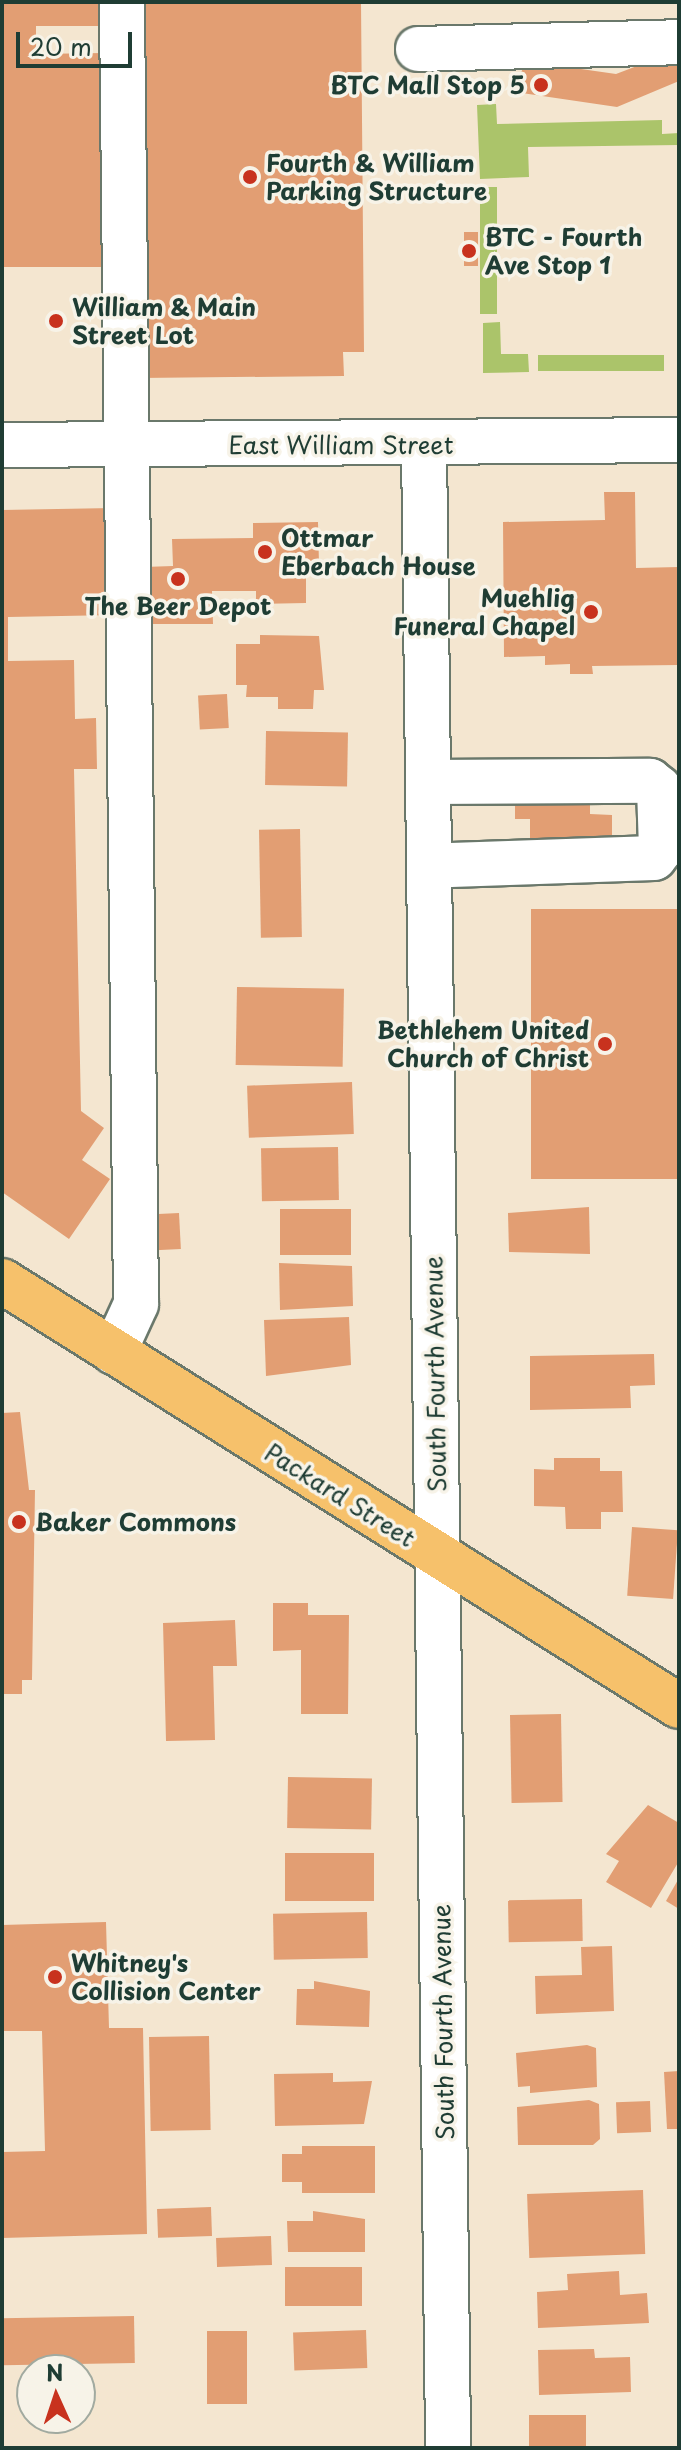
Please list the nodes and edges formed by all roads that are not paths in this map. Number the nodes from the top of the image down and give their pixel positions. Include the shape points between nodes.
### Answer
1 (122, 2) edge
2 (679, 42) edge
3 (418, 49) dead end
4 (679, 440) edge
5 (2, 445) edge
6 (127, 445) junction
7 (424, 445) junction
8 (428, 782) junction
9 (429, 866) junction
10 (2, 1281) edge
11 (114, 1352) junction
12 (438, 1557) junction
13 (679, 1706) edge
14 (448, 2448) edge

1 - 6 street
2 - 3 street
4 - 7 street, East William Street
5 - 6 street, East William Street
6 - 7 street, East William Street
6 - 11 street via 136,1304
7 - 8 street, South Fourth Avenue
8 - 9 street, South Fourth Avenue
8 - 9 street via 650,781 659,788 661,849 654,858
9 - 12 street, South Fourth Avenue
10 - 11 main road, Packard Street
11 - 12 main road, Packard Street
12 - 13 main road, Packard Street
12 - 14 street, South Fourth Avenue

